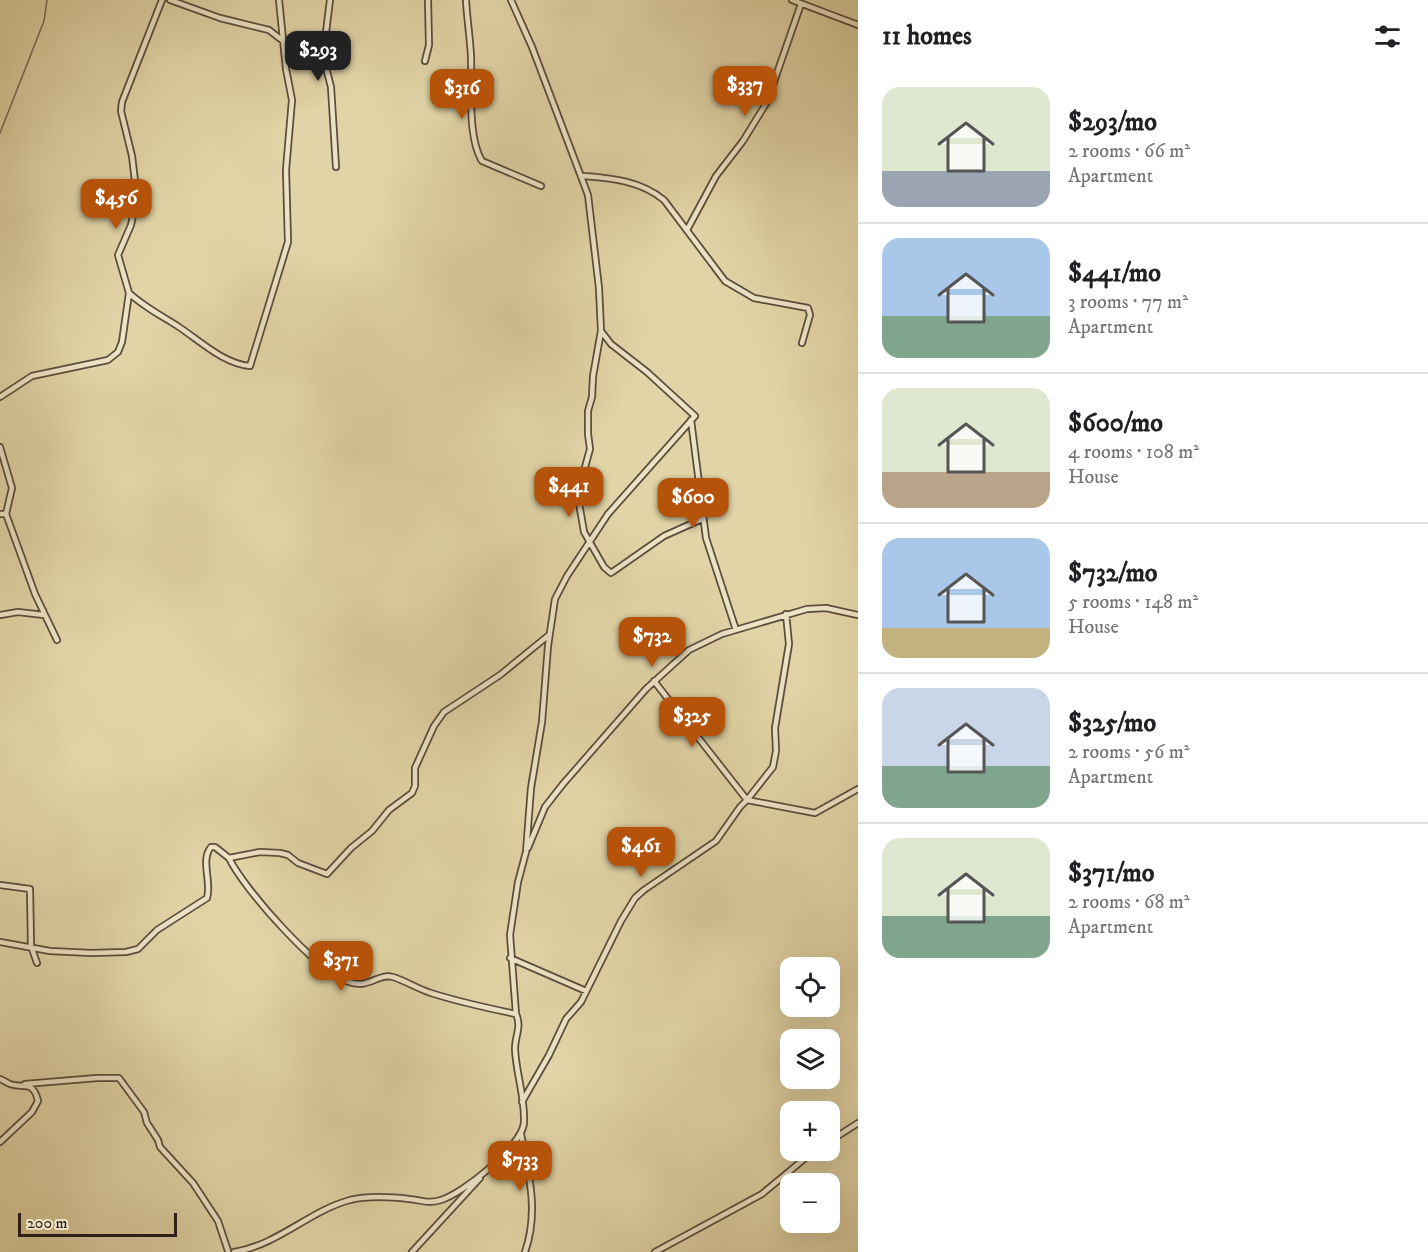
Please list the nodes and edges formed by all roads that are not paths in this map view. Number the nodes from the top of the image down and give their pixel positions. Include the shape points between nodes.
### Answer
1 (162, 0) edge
2 (170, 0) edge
3 (279, 0) edge
4 (330, 0) edge
5 (428, 0) edge
6 (466, 0) edge
7 (511, 0) edge
8 (792, 0) edge
9 (801, 4) junction
10 (858, 25) edge
11 (283, 39) junction
12 (323, 56) junction
13 (425, 61) dead end
14 (336, 166) dead end
15 (582, 176) junction
16 (541, 186) dead end
17 (687, 230) junction
18 (129, 293) junction
19 (601, 331) junction
20 (802, 343) dead end
21 (0, 397) edge
22 (691, 420) junction
23 (0, 447) edge
24 (0, 514) edge
25 (6, 514) junction
26 (702, 519) junction
27 (589, 541) junction
28 (786, 614) junction
29 (0, 615) edge
30 (44, 615) junction
31 (858, 615) edge
32 (736, 630) junction
33 (549, 635) junction
34 (57, 640) dead end
35 (654, 681) junction
36 (858, 789) edge
37 (747, 800) junction
38 (526, 852) junction
39 (229, 858) junction
40 (0, 885) edge
41 (0, 942) edge
42 (31, 946) junction
43 (510, 958) junction
44 (37, 963) dead end
45 (586, 992) junction
46 (516, 1014) junction
47 (0, 1079) edge
48 (10, 1084) junction
49 (25, 1084) junction
50 (0, 1086) edge
51 (522, 1102) junction
52 (858, 1123) edge
53 (521, 1134) junction
54 (840, 1135) edge
55 (0, 1143) edge
56 (802, 1161) edge
57 (481, 1176) junction
58 (229, 1252) edge
59 (412, 1252) edge
60 (525, 1252) edge
61 (655, 1252) edge

1 - 18 street via 121,107 137,188 134,215 118,255
2 - 11 street via 219,18 269,30
3 - 11 street
4 - 12 street
5 - 13 street
6 - 16 street via 477,152 482,161
7 - 15 street
8 - 9 street
9 - 10 street
9 - 17 street via 767,102 716,176
11 - 12 street via 287,44
11 - 18 street via 292,100 286,170 288,242 250,366 203,345
12 - 14 street via 331,87
15 - 17 street via 616,178 654,192
15 - 19 street via 592,222
17 - 20 street via 725,281 740,291 754,298 808,308 810,315
18 - 21 street via 122,342 113,357 32,376
19 - 22 street via 695,416
19 - 27 street via 588,411 590,448 579,496 582,528
22 - 26 street
22 - 27 street via 614,506
23 - 25 street via 12,488
24 - 25 street
25 - 30 street
26 - 27 street via 664,536 611,573
26 - 32 street
27 - 33 street via 556,595
28 - 31 street via 822,607
28 - 32 street
28 - 37 street via 789,644 775,728 773,767
29 - 30 street
30 - 34 street
32 - 35 street via 689,650
33 - 38 street
33 - 39 street via 500,675 444,712 415,768 412,793 389,810 327,874 280,853
35 - 37 street
35 - 38 street via 545,807
36 - 37 street via 815,813
37 - 45 street via 716,841 635,898
38 - 43 street via 512,918
39 - 42 street via 210,847 207,898 157,930 138,949 90,953
39 - 46 street via 253,894 339,978 361,985 392,977 430,993
40 - 42 street via 30,889
41 - 42 street
42 - 44 street
43 - 45 street
43 - 46 street
45 - 51 street via 566,1019
46 - 51 street via 520,1023 515,1047
47 - 48 street
48 - 49 street
48 - 50 street
49 - 55 street via 35,1091 37,1104
49 - 58 street via 119,1078 144,1112 159,1147 193,1183 218,1221
51 - 53 street
52 - 54 street
53 - 57 street
53 - 60 street via 533,1204
56 - 61 street via 762,1194
57 - 58 street via 454,1195 427,1203 410,1199 350,1200 269,1242
57 - 59 street

